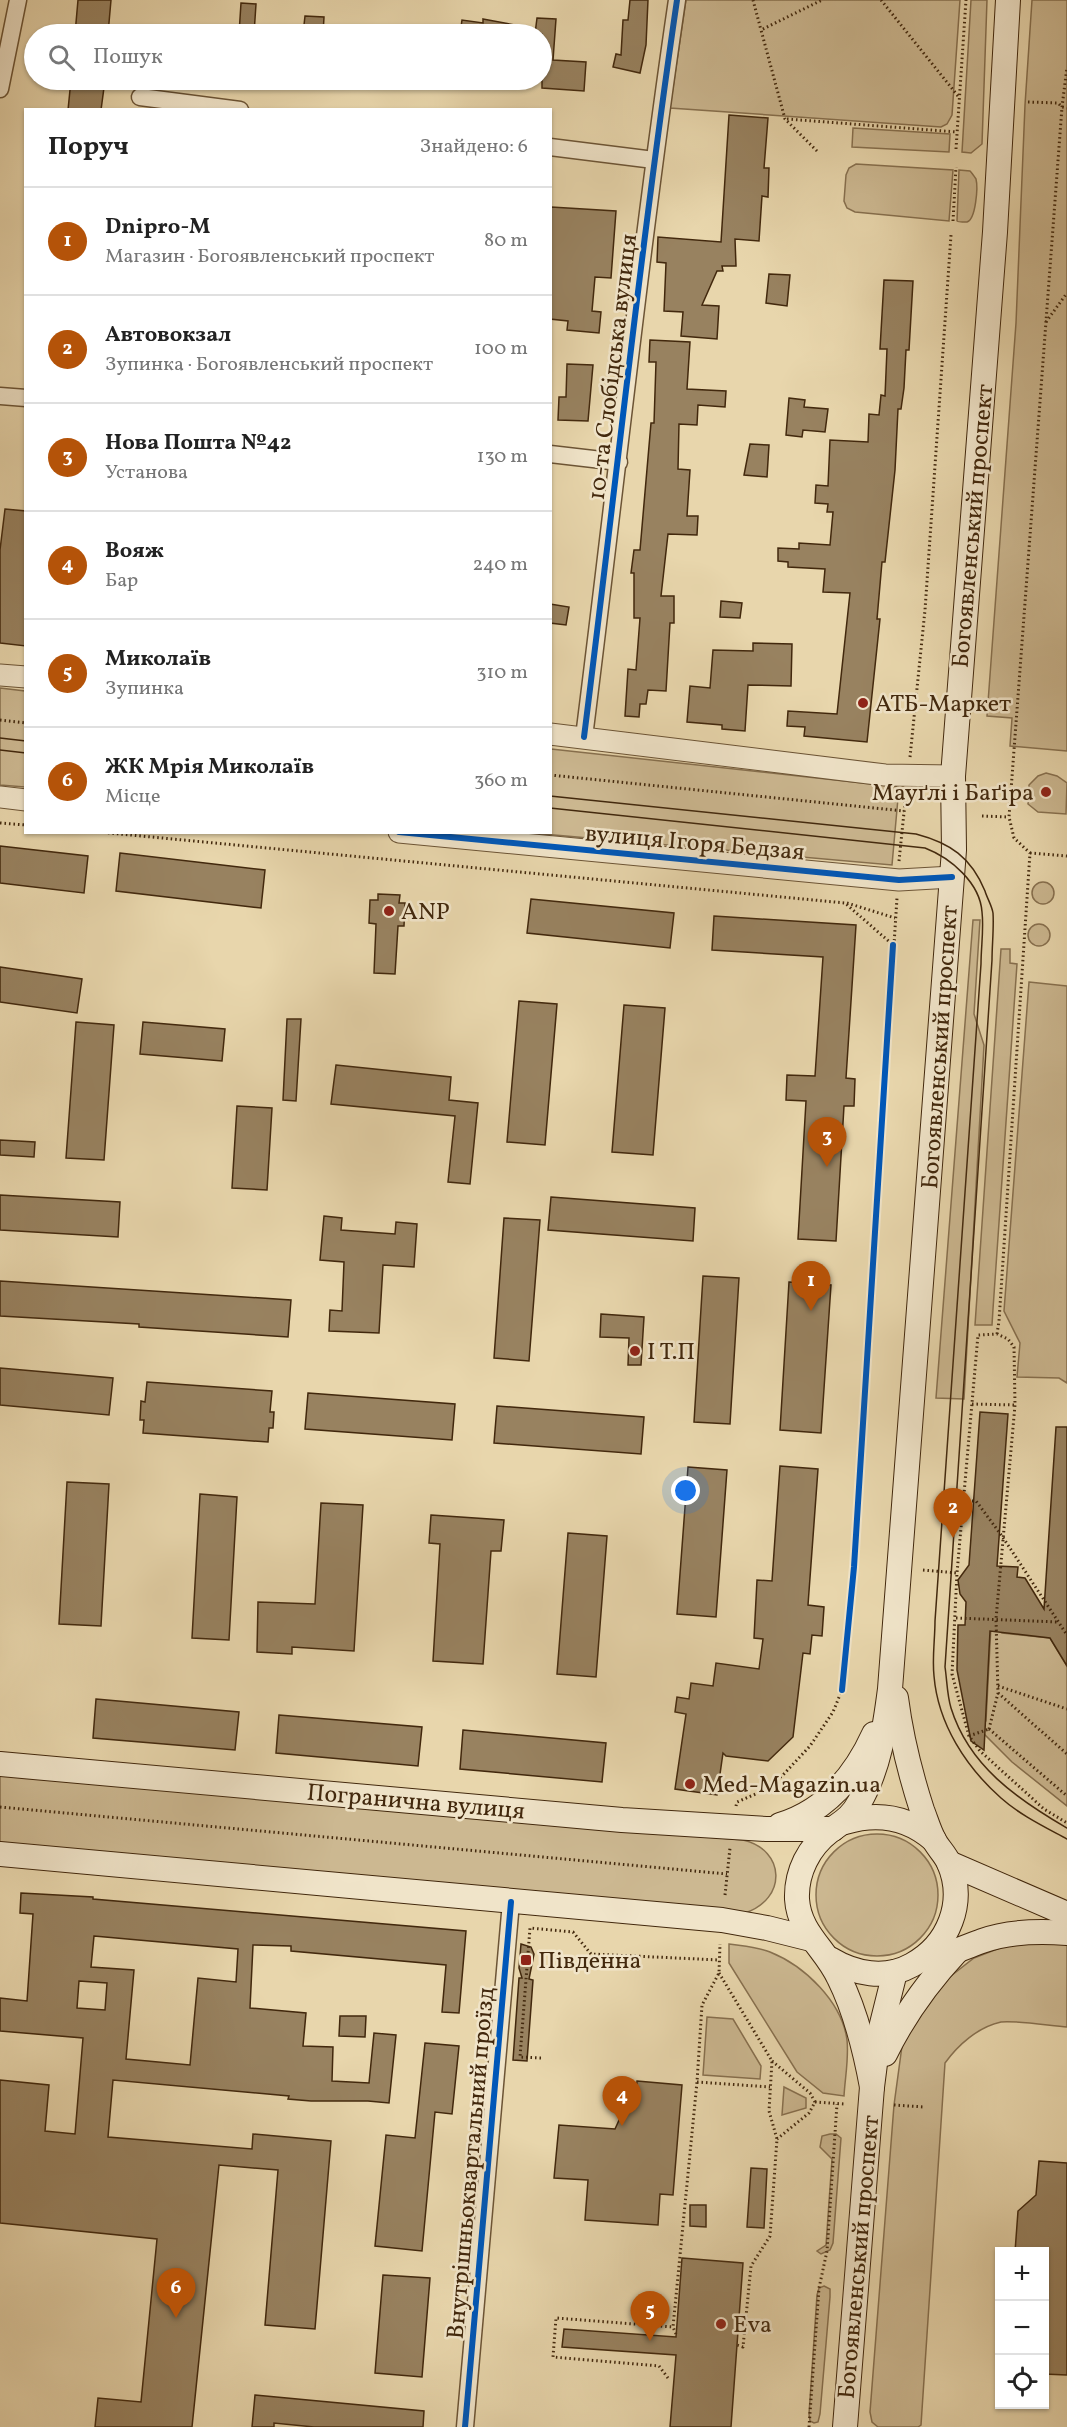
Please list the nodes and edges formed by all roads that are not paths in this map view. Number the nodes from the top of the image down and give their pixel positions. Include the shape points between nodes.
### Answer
1 (18, 0) edge
2 (677, 0) edge
3 (1008, 0) edge
4 (0, 89) edge
5 (140, 97) dead end
6 (225, 108) edge
7 (552, 147) edge
8 (654, 160) junction
9 (0, 396) edge
10 (24, 398) edge
11 (552, 454) edge
12 (619, 462) junction
13 (0, 675) edge
14 (24, 677) edge
15 (552, 734) edge
16 (584, 737) junction
17 (952, 776) junction
18 (0, 797) edge
19 (24, 800) edge
20 (420, 834) edge
21 (952, 877) junction
22 (892, 1663) junction
23 (890, 1689) junction
24 (0, 1764) edge
25 (839, 1826) junction
26 (766, 1829) junction
27 (934, 1840) junction
28 (0, 1854) edge
29 (949, 1863) junction
30 (511, 1902) junction
31 (1067, 1914) edge
32 (1067, 1934) edge
33 (811, 1939) junction
34 (957, 1951) junction
35 (830, 1959) junction
36 (921, 1961) junction
37 (895, 1972) junction
38 (872, 2087) junction
39 (465, 2427) edge
40 (845, 2427) edge

1 - 4 street
2 - 8 street, 10-та Слобідська вулиця
3 - 17 main road, Богоявленський проспект via 995,232
5 - 6 street
7 - 8 street
8 - 12 street, 10-та Слобідська вулиця
9 - 10 street
11 - 12 street
12 - 16 street, 10-та Слобідська вулиця
13 - 14 street
15 - 16 street
16 - 17 street via 885,775
17 - 21 main road, Богоявленський проспект
18 - 19 street
20 - 21 street, вулиця Ігоря Бедзая via 899,880
21 - 22 main road, Богоявленський проспект
22 - 23 main road, Богоявленський проспект
22 - 27 main road, Богоявленський проспект via 905,1753
23 - 25 main road, Богоявленський проспект via 875,1767 858,1806
23 - 26 main road via 870,1742 839,1789 818,1808
24 - 26 main road, Погранична вулиця via 622,1820
25 - 26 main road, Погранична вулиця
25 - 27 main road via 872,1816 899,1819
25 - 33 main road, Богоявленський проспект via 822,1838 800,1873 799,1913
27 - 29 main road, Богоявленський проспект
28 - 30 main road
29 - 31 main road
29 - 36 main road, Богоявленський проспект via 956,1890 953,1917 940,1942
30 - 33 main road via 722,1920
30 - 39 street, Внутрішньоквартальний проїзд
32 - 34 main road via 1011,1934
33 - 35 main road, Богоявленський проспект
34 - 36 main road
34 - 38 main road via 915,2000
35 - 37 main road via 854,1971
35 - 38 main road, Богоявленський проспект via 856,2021
36 - 37 main road, Богоявленський проспект
37 - 38 main road, Богоявленський проспект
38 - 40 main road, Богоявленський проспект

